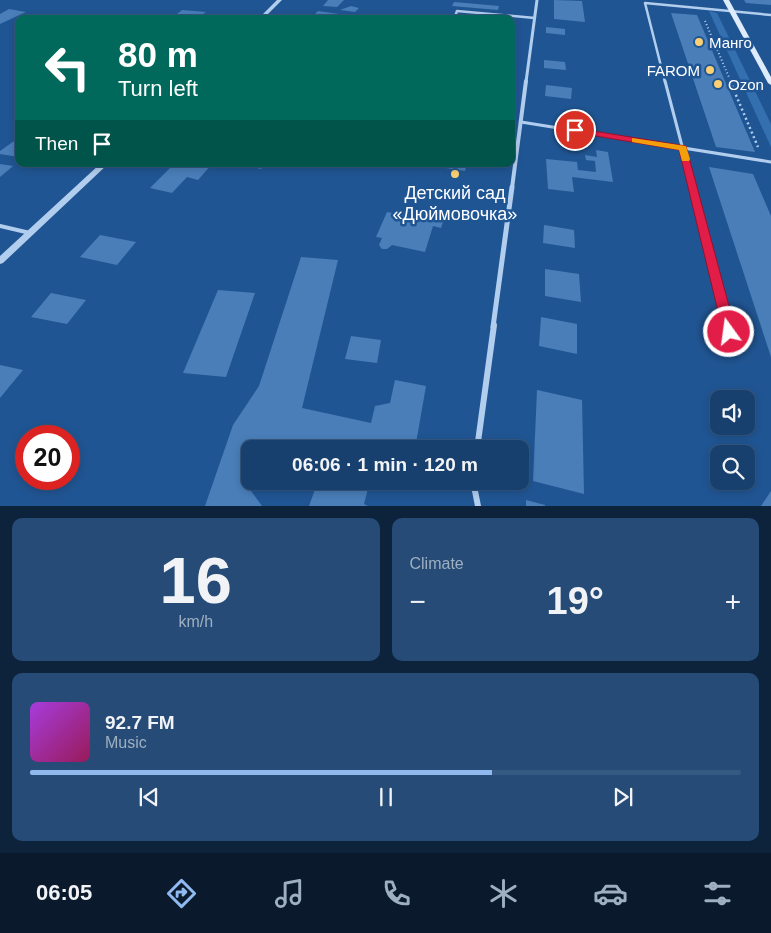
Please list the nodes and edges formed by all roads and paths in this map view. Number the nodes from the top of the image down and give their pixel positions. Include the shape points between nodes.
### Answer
1 (280, 0) edge
2 (537, 0) edge
3 (726, 0) edge
4 (705, 9) junction
5 (732, 11) junction
6 (264, 15) edge
7 (455, 15) edge
8 (505, 15) edge
9 (771, 15) edge
10 (515, 16) edge
11 (534, 18) junction
12 (771, 83) edge
13 (521, 122) junction
14 (683, 148) junction
15 (764, 161) junction
16 (771, 162) edge
17 (101, 167) edge
18 (515, 167) edge
19 (515, 167) edge
20 (0, 226) edge
21 (30, 233) junction
22 (0, 261) edge
23 (734, 350) dead end
24 (478, 440) edge
25 (475, 490) edge
26 (478, 506) edge

1 - 6 street
2 - 11 street
3 - 5 main road
4 - 5 lane
4 - 14 lane via 645,3
4 - 15 path via 702,13
5 - 9 lane
5 - 12 main road
7 - 8 lane via 457,10
10 - 11 lane
11 - 13 street
13 - 14 lane
13 - 19 street
14 - 15 lane
14 - 23 lane
15 - 16 lane
17 - 21 street
18 - 24 street
20 - 21 lane
21 - 22 street
25 - 26 street

